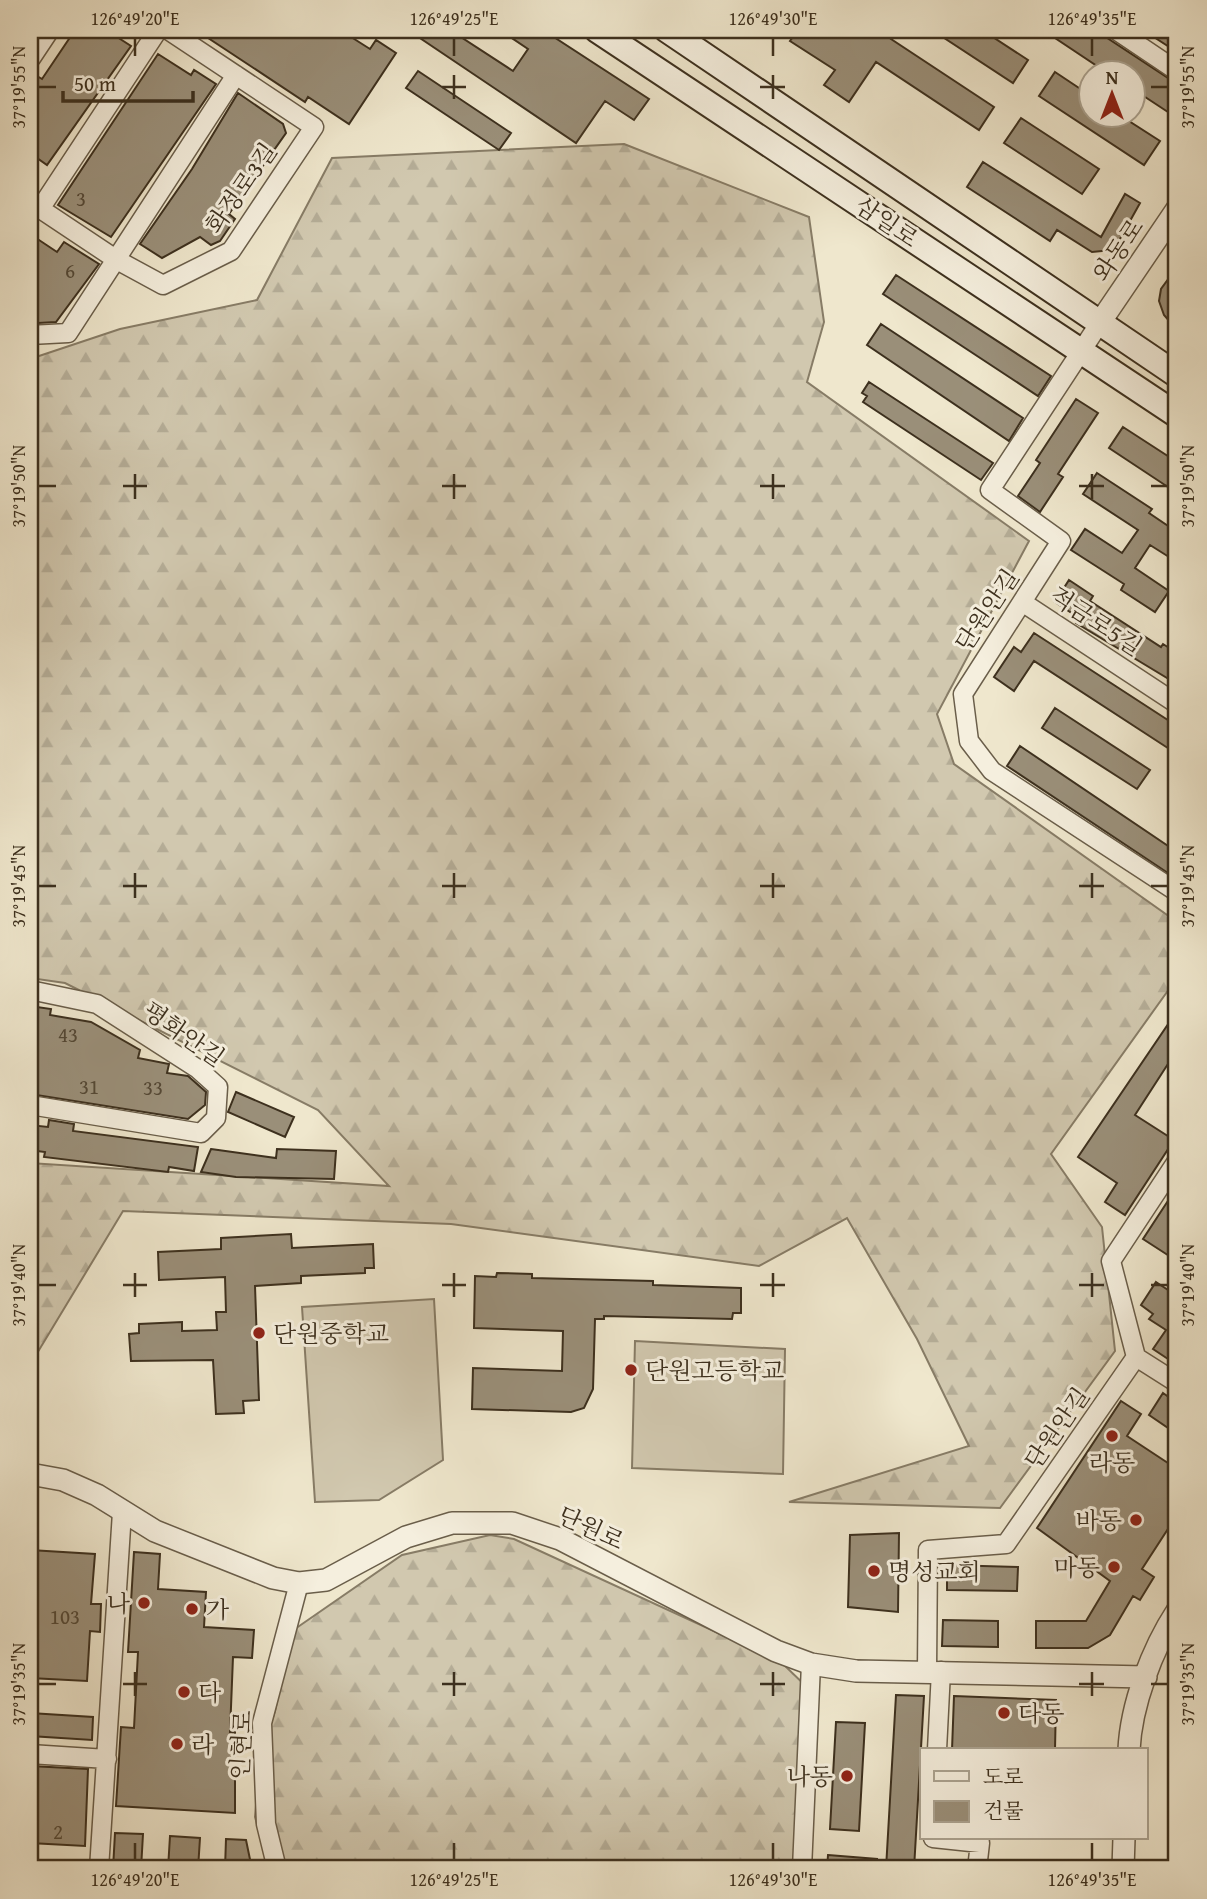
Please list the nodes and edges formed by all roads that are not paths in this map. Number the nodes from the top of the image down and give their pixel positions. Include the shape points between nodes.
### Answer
1 (48, 30) edge
2 (158, 30) edge
3 (168, 30) edge
4 (597, 30) edge
5 (667, 30) edge
6 (1116, 30) edge
7 (1138, 36) edge
8 (30, 57) edge
9 (1177, 71) edge
10 (236, 75) junction
11 (35, 206) edge
12 (1177, 209) edge
13 (117, 260) junction
14 (1101, 321) junction
15 (30, 335) edge
16 (1082, 351) junction
17 (1177, 374) edge
18 (1177, 415) edge
19 (1023, 602) junction
20 (1177, 704) edge
21 (1177, 892) edge
22 (30, 990) edge
23 (30, 1105) edge
24 (1177, 1161) edge
25 (1136, 1357) junction
26 (1177, 1383) edge
27 (30, 1474) edge
28 (122, 1512) junction
29 (299, 1583) junction
30 (1177, 1611) edge
31 (811, 1664) junction
32 (934, 1671) junction
33 (1146, 1677) junction
34 (937, 1748) edge
35 (1129, 1748) edge
36 (30, 1754) edge
37 (107, 1759) junction
38 (952, 1840) edge
39 (1124, 1840) edge
40 (99, 1869) edge
41 (277, 1869) edge
42 (802, 1869) edge
43 (977, 1869) edge
44 (1123, 1869) edge

1 - 8 street
2 - 11 street, 화정로3길
3 - 10 street, 화정로3길
4 - 16 main road, 삼일로
5 - 14 main road, 삼일로
6 - 7 street
7 - 9 street
10 - 13 street
10 - 13 street, 화정로3길 via 314,127 231,251 163,285
11 - 13 street, 화정로3길
12 - 14 street, 와동로
13 - 15 street via 68,334
14 - 16 street, 단원안길
14 - 17 main road, 삼일로
16 - 18 main road, 삼일로
16 - 19 street, 단원안길 via 990,490 1061,541
19 - 20 street, 적금로5길
19 - 21 street, 단원안길 via 963,694 970,741 992,771
22 - 23 street, 평화안길 via 97,1004 198,1069 218,1087 216,1118 201,1133
24 - 25 street via 1111,1261
25 - 26 street
25 - 32 street, 단원안길 via 1006,1544 928,1550
27 - 28 street, 단원로 via 63,1480
28 - 29 street, 단원로 via 178,1540 273,1578
28 - 37 street
29 - 31 street, 단원로 via 326,1580 406,1537 452,1523 512,1523 560,1539 742,1635
29 - 41 street, 인현로 via 262,1723 266,1824
30 - 33 street
31 - 32 street, 단원로 via 856,1671
31 - 42 street
32 - 33 street, 단원로
32 - 34 street
33 - 35 street via 1129,1730
36 - 37 street
37 - 40 street
38 - 43 street via 980,1843
39 - 44 street

